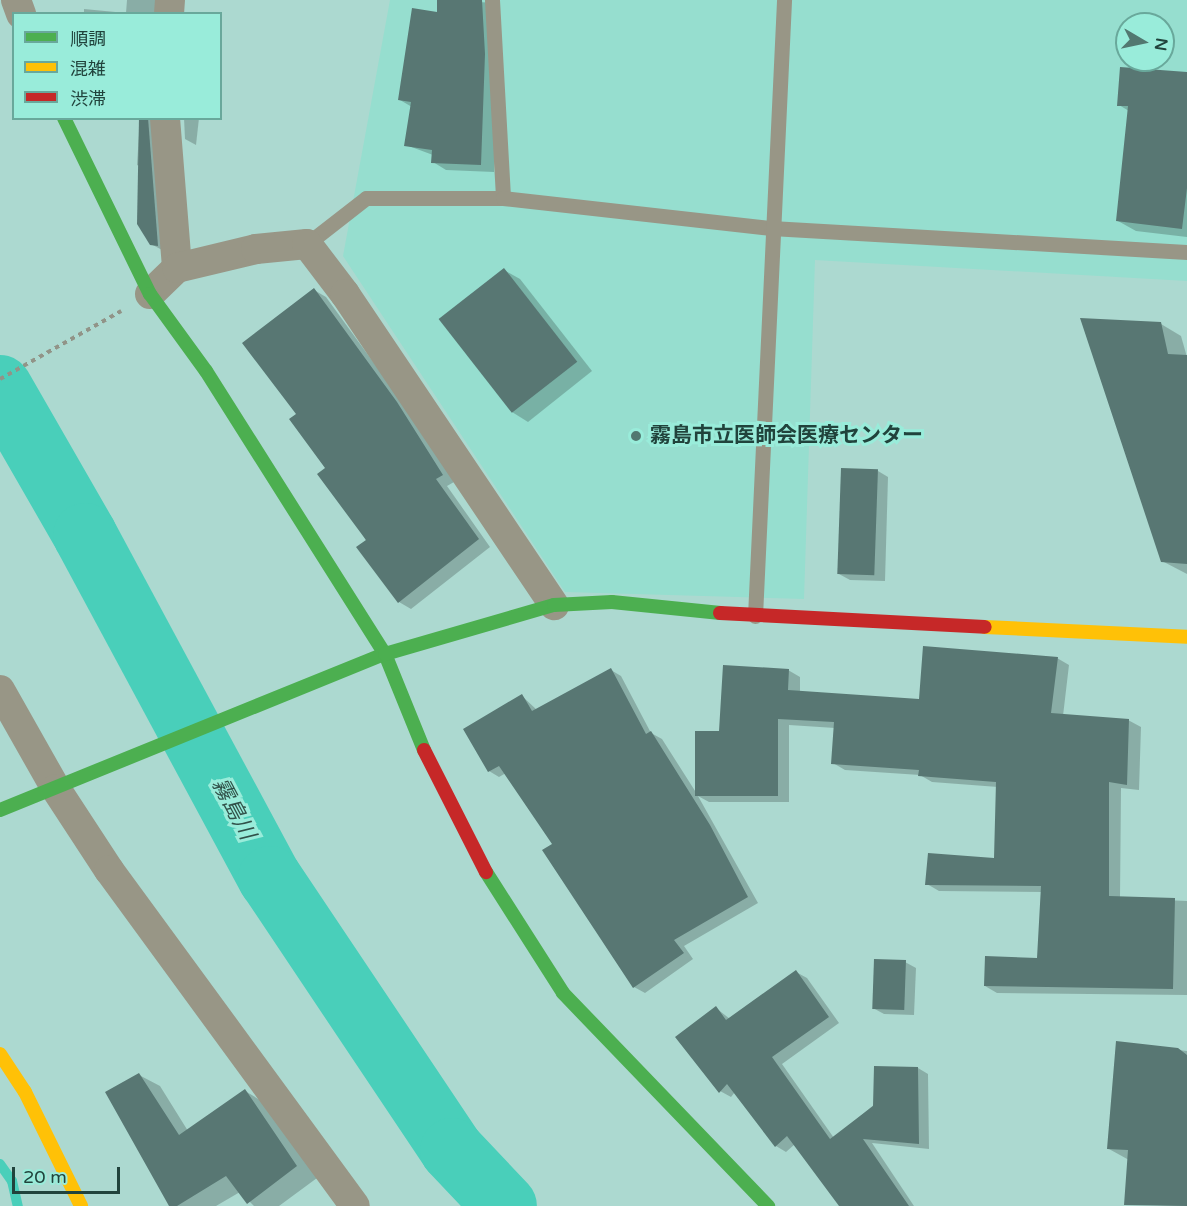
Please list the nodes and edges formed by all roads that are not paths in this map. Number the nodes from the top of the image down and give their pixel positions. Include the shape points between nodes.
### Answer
1 (492, 0) edge
2 (784, 0) edge
3 (65, 120) edge
4 (165, 120) edge
5 (503, 198) junction
6 (771, 228) junction
7 (307, 244) junction
8 (1187, 252) edge
9 (177, 268) junction
10 (150, 294) junction
11 (554, 605) junction
12 (755, 616) junction
13 (1187, 637) edge
14 (385, 654) junction
15 (0, 690) edge
16 (56, 789) junction
17 (0, 810) edge
18 (0, 1054) edge
19 (81, 1206) edge
20 (355, 1206) edge
21 (768, 1206) edge

1 - 5 lane
2 - 6 lane
3 - 10 street
4 - 9 street
5 - 6 lane
5 - 7 lane via 366,198
6 - 8 lane
6 - 12 lane
7 - 9 street via 256,249
7 - 11 street via 345,294
9 - 10 street
10 - 14 street via 206,371
11 - 12 street via 612,602
11 - 14 street
12 - 13 street
14 - 16 street
14 - 21 street via 408,716 475,855 563,993
15 - 16 street
16 - 17 street
16 - 20 street via 241,1055
18 - 19 street via 25,1092

